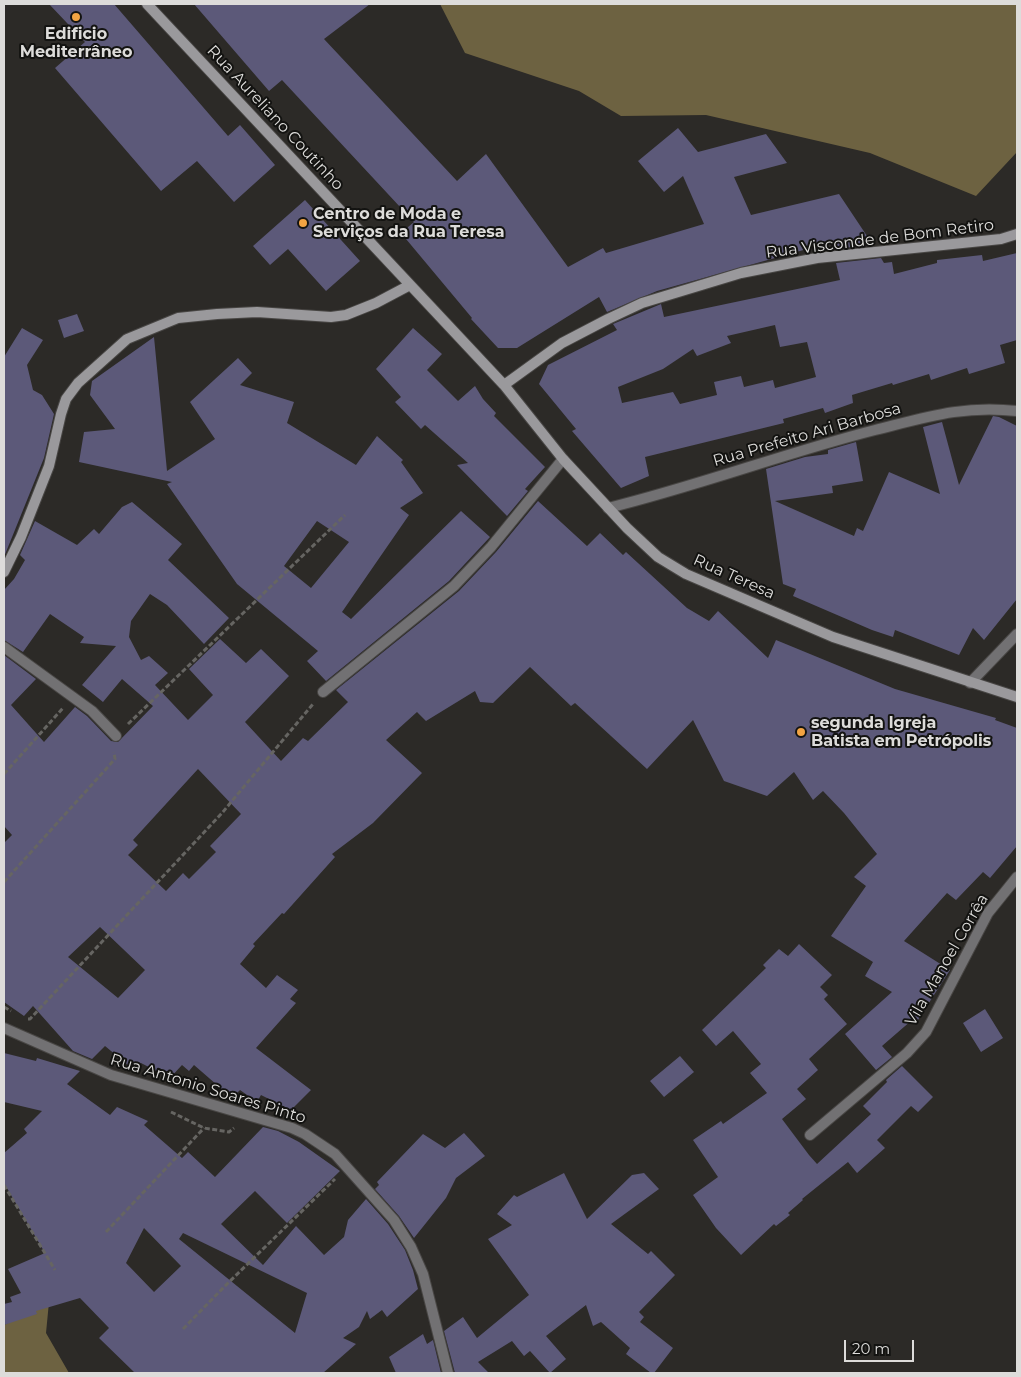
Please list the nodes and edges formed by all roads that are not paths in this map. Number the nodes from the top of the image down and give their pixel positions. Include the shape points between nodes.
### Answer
1 (147, 4) edge
2 (1017, 234) edge
3 (410, 285) junction
4 (504, 385) junction
5 (1017, 410) edge
6 (564, 459) junction
7 (608, 508) junction
8 (4, 572) edge
9 (1017, 634) edge
10 (4, 647) edge
11 (970, 682) junction
12 (323, 692) road end
13 (1017, 697) edge
14 (116, 736) road end
15 (1017, 877) edge
16 (4, 1028) edge
17 (810, 1135) dead end
18 (448, 1373) edge

1 - 3 main road, Rua Aureliano Coutinho
2 - 4 main road, Rua Visconde de Bom Retiro via 1001,239 817,258 741,272 642,304 608,319 562,343
3 - 4 main road, Rua Aureliano Coutinho
3 - 8 main road via 376,304 331,318 257,312 217,314 178,318 127,338 78,383 66,399 49,466
4 - 6 main road, Rua Teresa
5 - 7 street, Rua Prefeito Ari Barbosa via 986,407 947,412 826,442 658,496
6 - 7 main road, Rua Teresa
6 - 12 street via 454,586
7 - 11 main road, Rua Teresa via 658,557 686,574 833,637
9 - 11 street
10 - 14 street via 92,711
11 - 13 main road, Rua Teresa
15 - 17 street, Vila Manoel Corrêa via 988,913 926,1032 907,1053
16 - 18 street, Rua Antonio Soares Pinto via 110,1075 305,1134 335,1154 394,1220 411,1247 423,1274

